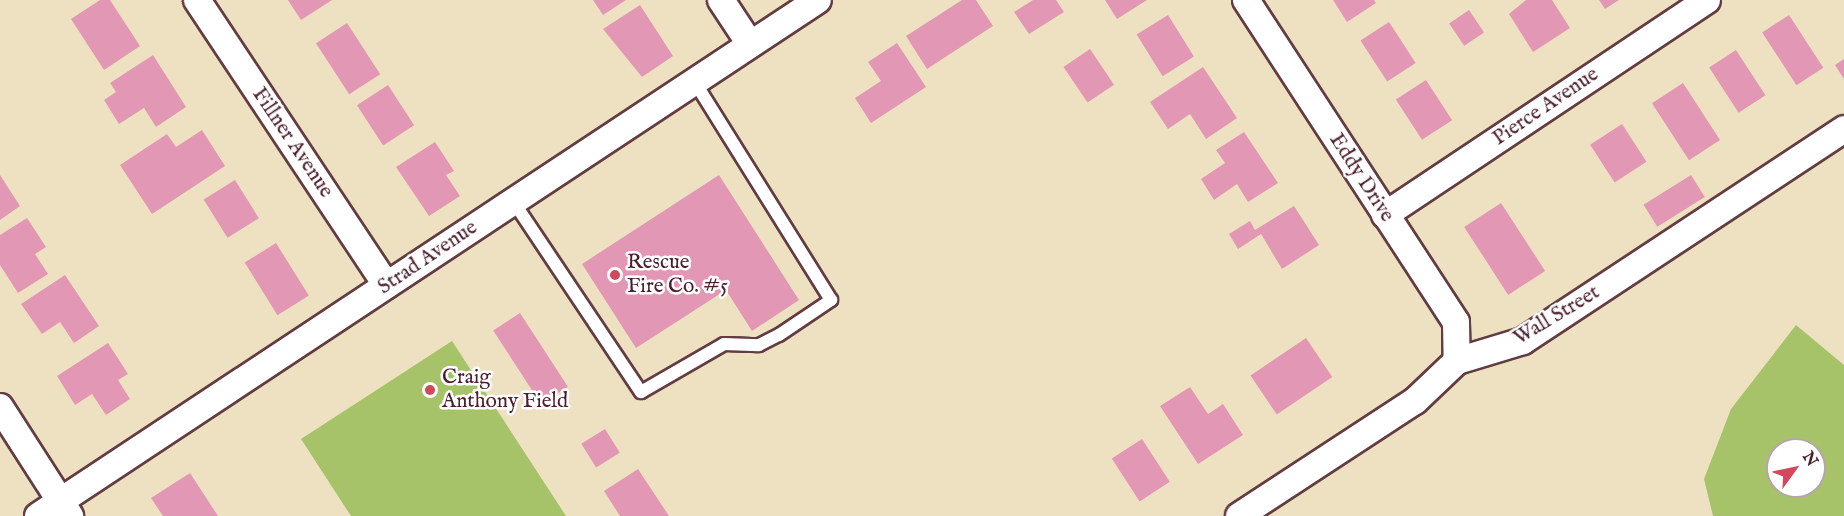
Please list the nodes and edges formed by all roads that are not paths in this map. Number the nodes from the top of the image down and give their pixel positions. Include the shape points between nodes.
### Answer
1 (197, 0) edge
2 (721, 0) edge
3 (818, 0) edge
4 (1246, 0) edge
5 (1707, 0) edge
6 (750, 44) junction
7 (694, 81) junction
8 (1844, 129) edge
9 (513, 201) junction
10 (1385, 215) junction
11 (386, 285) junction
12 (1457, 361) junction
13 (0, 406) edge
14 (65, 508) edge
15 (38, 516) edge
16 (1239, 516) edge

1 - 11 street, Fillner Avenue
2 - 6 street
3 - 6 street, Strad Avenue
4 - 10 street, Eddy Drive
5 - 10 street, Pierce Avenue
6 - 7 street, Strad Avenue
7 - 9 street, Strad Avenue
7 - 9 lane via 831,300 779,335 759,345 724,344 641,392
8 - 12 street, Wall Street via 1523,341
9 - 11 street, Strad Avenue
10 - 12 street, Eddy Drive via 1456,322
11 - 14 street, Strad Avenue
12 - 16 street, Wall Street via 1415,401
13 - 14 street
14 - 15 street, Strad Avenue

